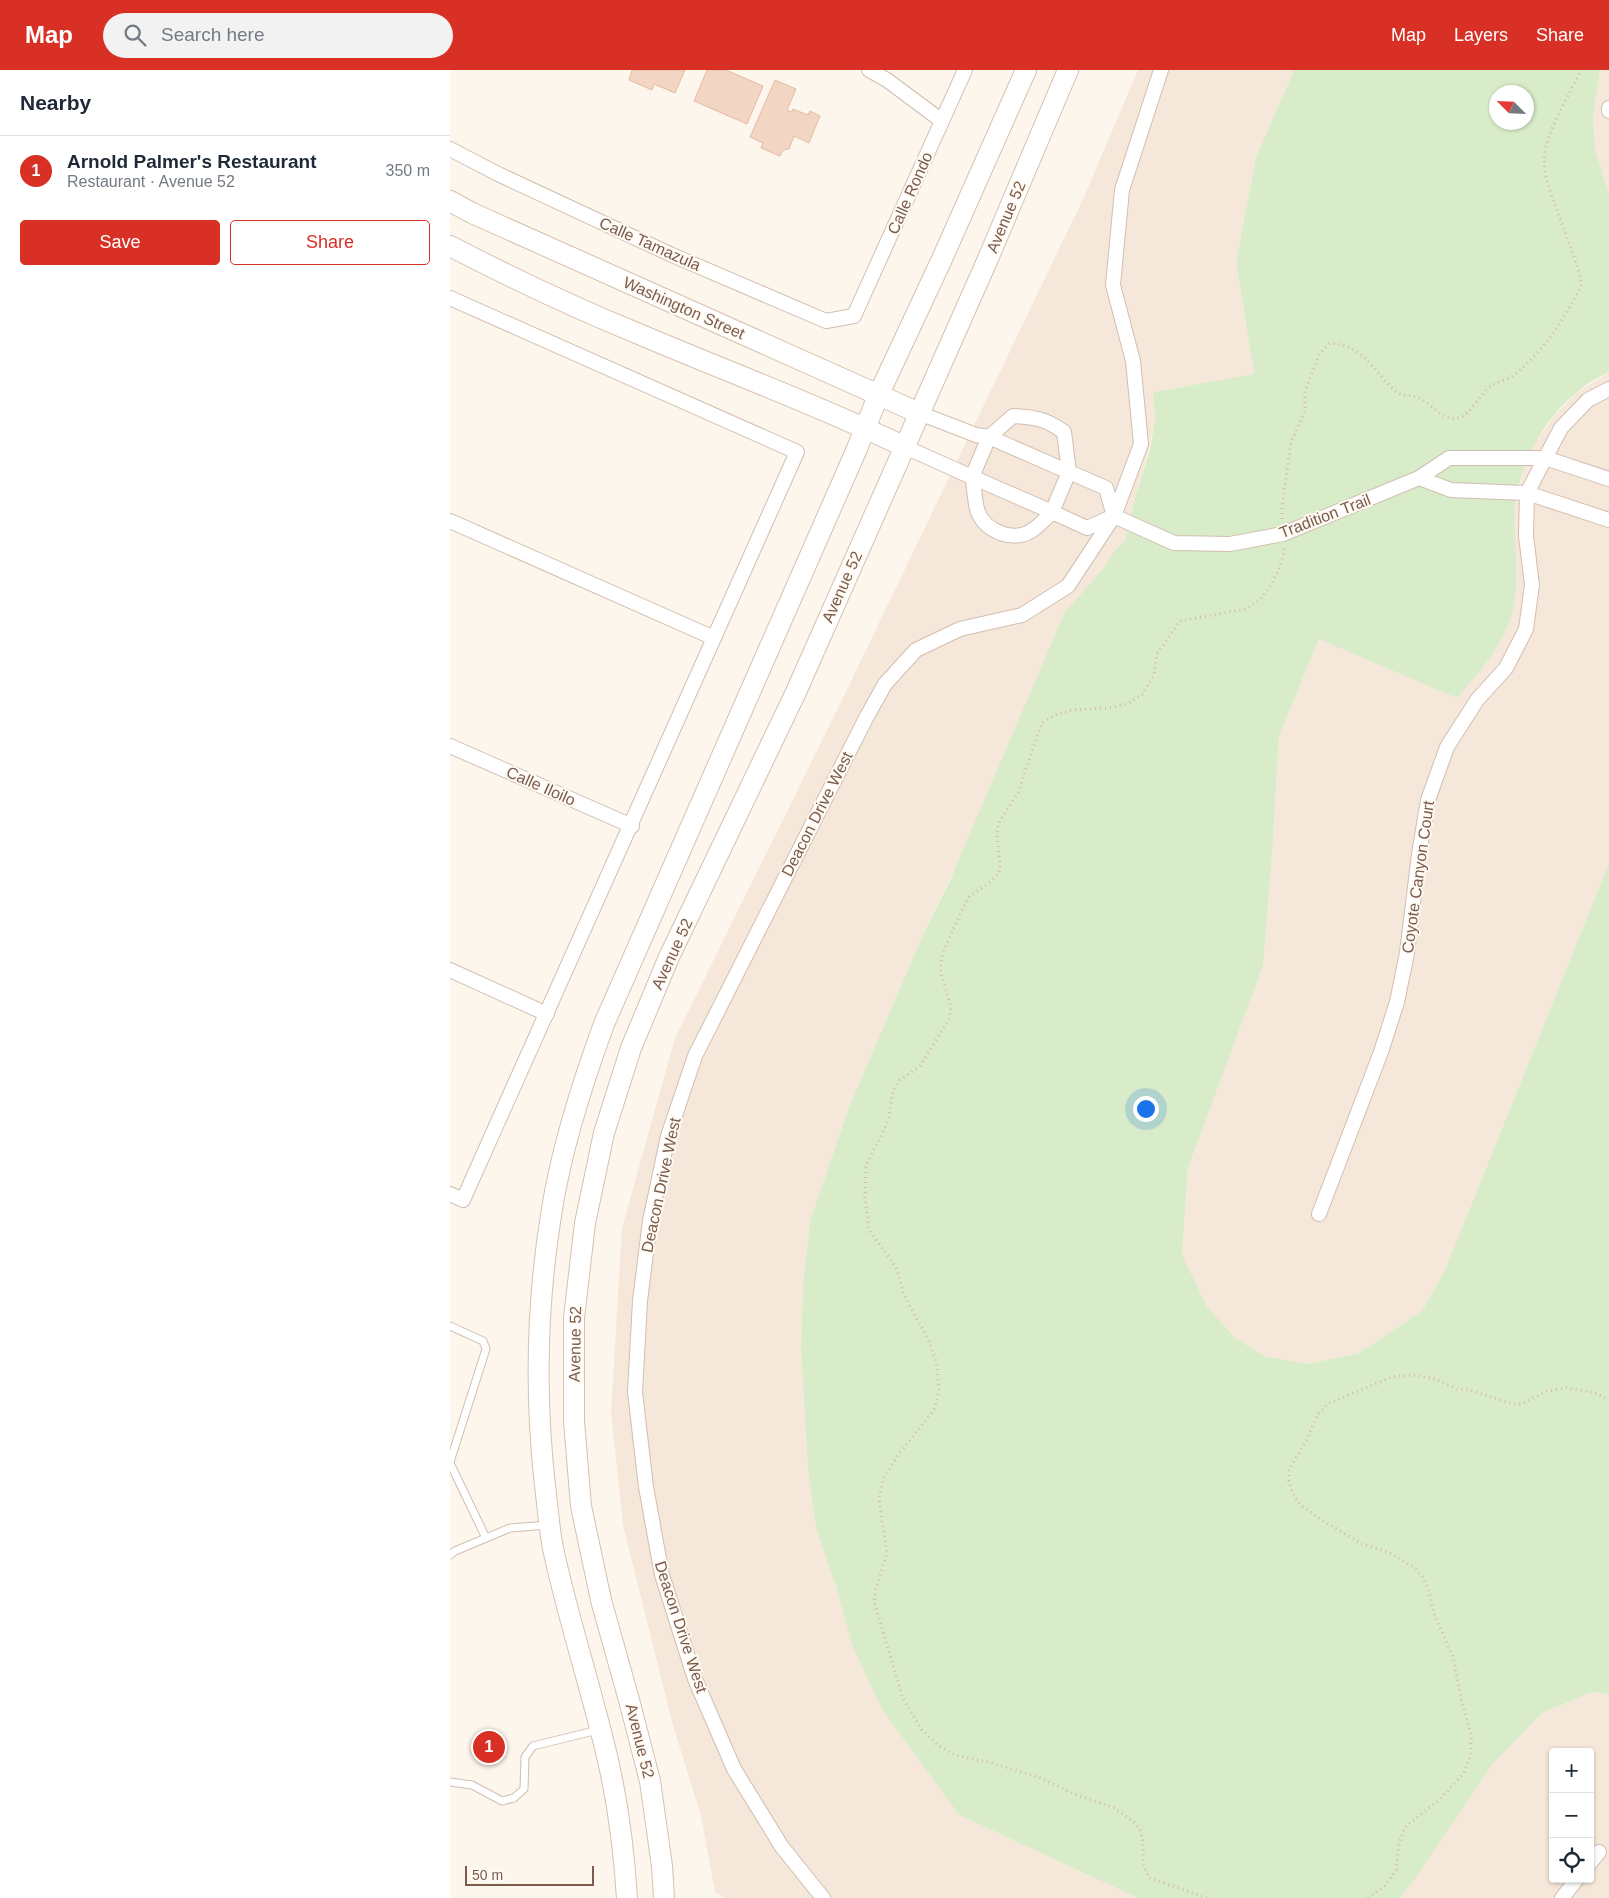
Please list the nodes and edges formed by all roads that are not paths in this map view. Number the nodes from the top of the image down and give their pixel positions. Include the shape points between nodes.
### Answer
1 (869, 70) edge
2 (965, 70) edge
3 (1026, 70) edge
4 (1068, 70) edge
5 (1161, 70) edge
6 (942, 120) junction
7 (450, 150) edge
8 (450, 201) edge
9 (450, 246) edge
10 (450, 298) edge
11 (854, 316) joint
12 (1609, 389) edge
13 (878, 396) junction
14 (919, 413) junction
15 (865, 428) junction
16 (989, 438) junction
17 (905, 447) junction
18 (1545, 458) junction
19 (1069, 472) junction
20 (972, 477) junction
21 (1419, 478) junction
22 (1609, 479) edge
23 (1527, 493) junction
24 (1052, 512) junction
25 (1114, 516) junction
26 (1609, 520) edge
27 (450, 521) edge
28 (714, 638) junction
29 (450, 746) edge
30 (632, 826) junction
31 (450, 970) edge
32 (547, 1014) junction
33 (450, 1194) edge
34 (1319, 1214) dead end
35 (450, 1326) edge
36 (450, 1463) edge
37 (550, 1525) junction
38 (486, 1538) junction
39 (450, 1555) edge
40 (600, 1730) junction
41 (450, 1782) edge
42 (1574, 1883) edge
43 (627, 1898) edge
44 (664, 1898) edge
45 (823, 1898) edge
46 (1562, 1898) edge

1 - 6 street
2 - 6 street, Calle Rondo
3 - 13 main road, Avenue 52
4 - 14 main road, Avenue 52
5 - 25 street, Deacon Drive West via 1122,190 1113,285 1133,361 1141,444
6 - 11 street, Calle Rondo
7 - 11 street, Calle Tamazula via 672,255 826,321
8 - 13 main road, Washington Street
9 - 15 main road via 637,334
10 - 28 street via 797,452
12 - 18 street via 1588,400 1561,428
13 - 14 main road, Washington Street
13 - 15 main road, Avenue 52
14 - 16 street
14 - 17 main road, Avenue 52
15 - 17 main road
15 - 37 main road, Avenue 52 via 608,1015 572,1120 552,1209 538,1365 542,1457
16 - 19 street
16 - 19 street via 1014,416 1051,422 1064,432
16 - 20 street
17 - 20 street
17 - 44 main road, Avenue 52 via 796,692 669,956 630,1048 604,1133 585,1223 574,1318 574,1421 581,1506 601,1600 650,1781
18 - 21 street, Tradition Trail via 1449,458
18 - 22 street, Tradition Trail
18 - 23 street
19 - 24 street
19 - 25 street via 1106,488
20 - 24 street
20 - 24 street via 978,513 986,526 999,533 1017,536 1033,530
21 - 23 street via 1451,490
21 - 25 street, Tradition Trail via 1283,534 1230,544 1174,543
23 - 26 street
23 - 34 street, Coyote Canyon Court via 1526,536 1532,585 1526,629 1506,668 1477,700 1447,747 1428,800 1397,1002
24 - 25 street via 1087,528
25 - 45 street, Deacon Drive West via 1068,586 1022,615 960,629 916,650 885,684 695,1056 668,1136 650,1221 640,1301 635,1392 646,1487 662,1575 695,1679 734,1770 782,1846
27 - 28 street
28 - 30 street
29 - 30 street, Calle Iloilo
30 - 32 street
31 - 32 street
32 - 33 street via 463,1200
35 - 36 lane via 483,1341 486,1350
36 - 38 lane
37 - 38 lane via 510,1528
37 - 40 main road, Avenue 52 via 553,1550
38 - 39 lane
40 - 41 lane via 533,1746 526,1757 524,1789 514,1798 502,1801 472,1785
40 - 43 main road, Avenue 52 via 624,1847
42 - 46 street

